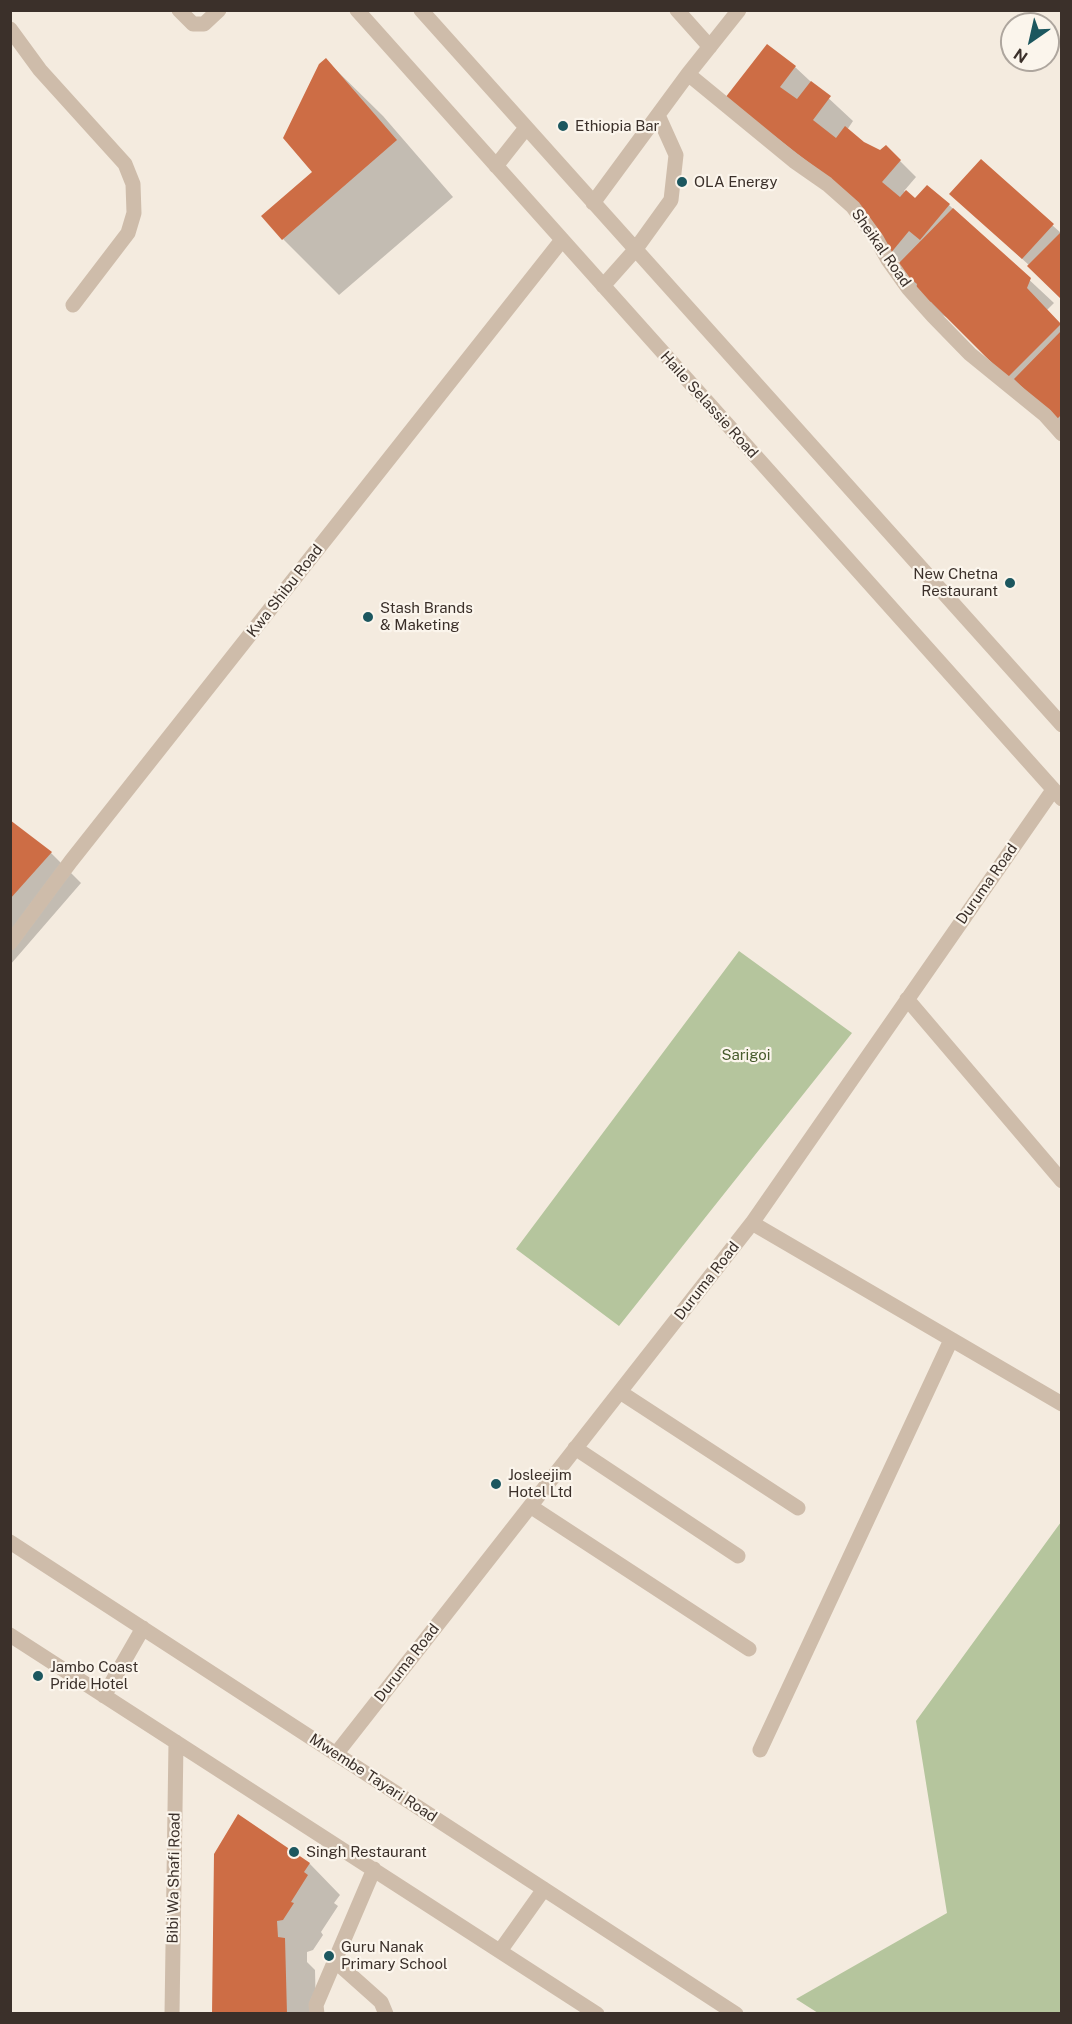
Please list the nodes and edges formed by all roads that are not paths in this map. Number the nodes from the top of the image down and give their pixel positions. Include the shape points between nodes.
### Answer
1 (179, 10) edge
2 (219, 10) edge
3 (357, 10) edge
4 (421, 10) edge
5 (677, 10) edge
6 (739, 10) edge
7 (10, 29) edge
8 (710, 47) junction
9 (688, 74) junction
10 (658, 115) junction
11 (526, 128) junction
12 (496, 165) junction
13 (593, 203) junction
14 (562, 240) junction
15 (635, 250) junction
16 (603, 286) junction
17 (73, 305) dead end
18 (1062, 435) edge
19 (1062, 725) edge
20 (1057, 794) edge
21 (10, 943) edge
22 (907, 999) junction
23 (1062, 1181) edge
24 (752, 1223) junction
25 (951, 1340) junction
26 (620, 1392) junction
27 (1062, 1404) edge
28 (575, 1448) junction
29 (530, 1506) junction
30 (798, 1508) dead end
31 (10, 1542) edge
32 (738, 1556) dead end
33 (143, 1628) junction
34 (10, 1635) edge
35 (749, 1649) dead end
36 (104, 1696) junction
37 (176, 1742) junction
38 (760, 1750) dead end
39 (336, 1754) junction
40 (374, 1869) junction
41 (544, 1889) junction
42 (500, 1951) junction
43 (335, 1961) junction
44 (172, 2013) edge
45 (317, 2013) edge
46 (386, 2013) edge
47 (597, 2013) edge
48 (736, 2013) edge

1 - 2 street via 193,24 204,24
3 - 12 street, Haile Selassie Road
4 - 11 street
5 - 8 street
6 - 8 street
7 - 17 street via 40,70 125,164 133,184 134,213 128,233
8 - 9 street
9 - 10 street
9 - 18 street, Sheikal Road via 853,207 908,288 933,316 970,354 1045,415
10 - 13 street
10 - 15 street via 676,155 670,200
11 - 12 street
11 - 13 street
12 - 14 street, Haile Selassie Road
13 - 15 street
14 - 16 street, Haile Selassie Road
14 - 21 street, Kwa Shibu Road
15 - 16 street
15 - 19 street
16 - 20 street, Haile Selassie Road
20 - 22 street, Duruma Road
22 - 23 street
22 - 24 street, Duruma Road
24 - 25 street
24 - 26 street, Duruma Road
25 - 27 street
25 - 38 street
26 - 28 street, Duruma Road
26 - 30 street
28 - 29 street, Duruma Road
28 - 32 street
29 - 35 street
29 - 39 street, Duruma Road
31 - 33 street, Mwembe Tayari Road
33 - 36 street
33 - 39 street, Mwembe Tayari Road
34 - 36 street
36 - 37 street
37 - 40 street
37 - 44 street, Bibi Wa Shafi Road
39 - 41 street, Mwembe Tayari Road
40 - 42 street
40 - 43 street
41 - 42 street
41 - 48 street, Mwembe Tayari Road
42 - 47 street
43 - 45 street via 316,2005
43 - 46 street via 381,2002

